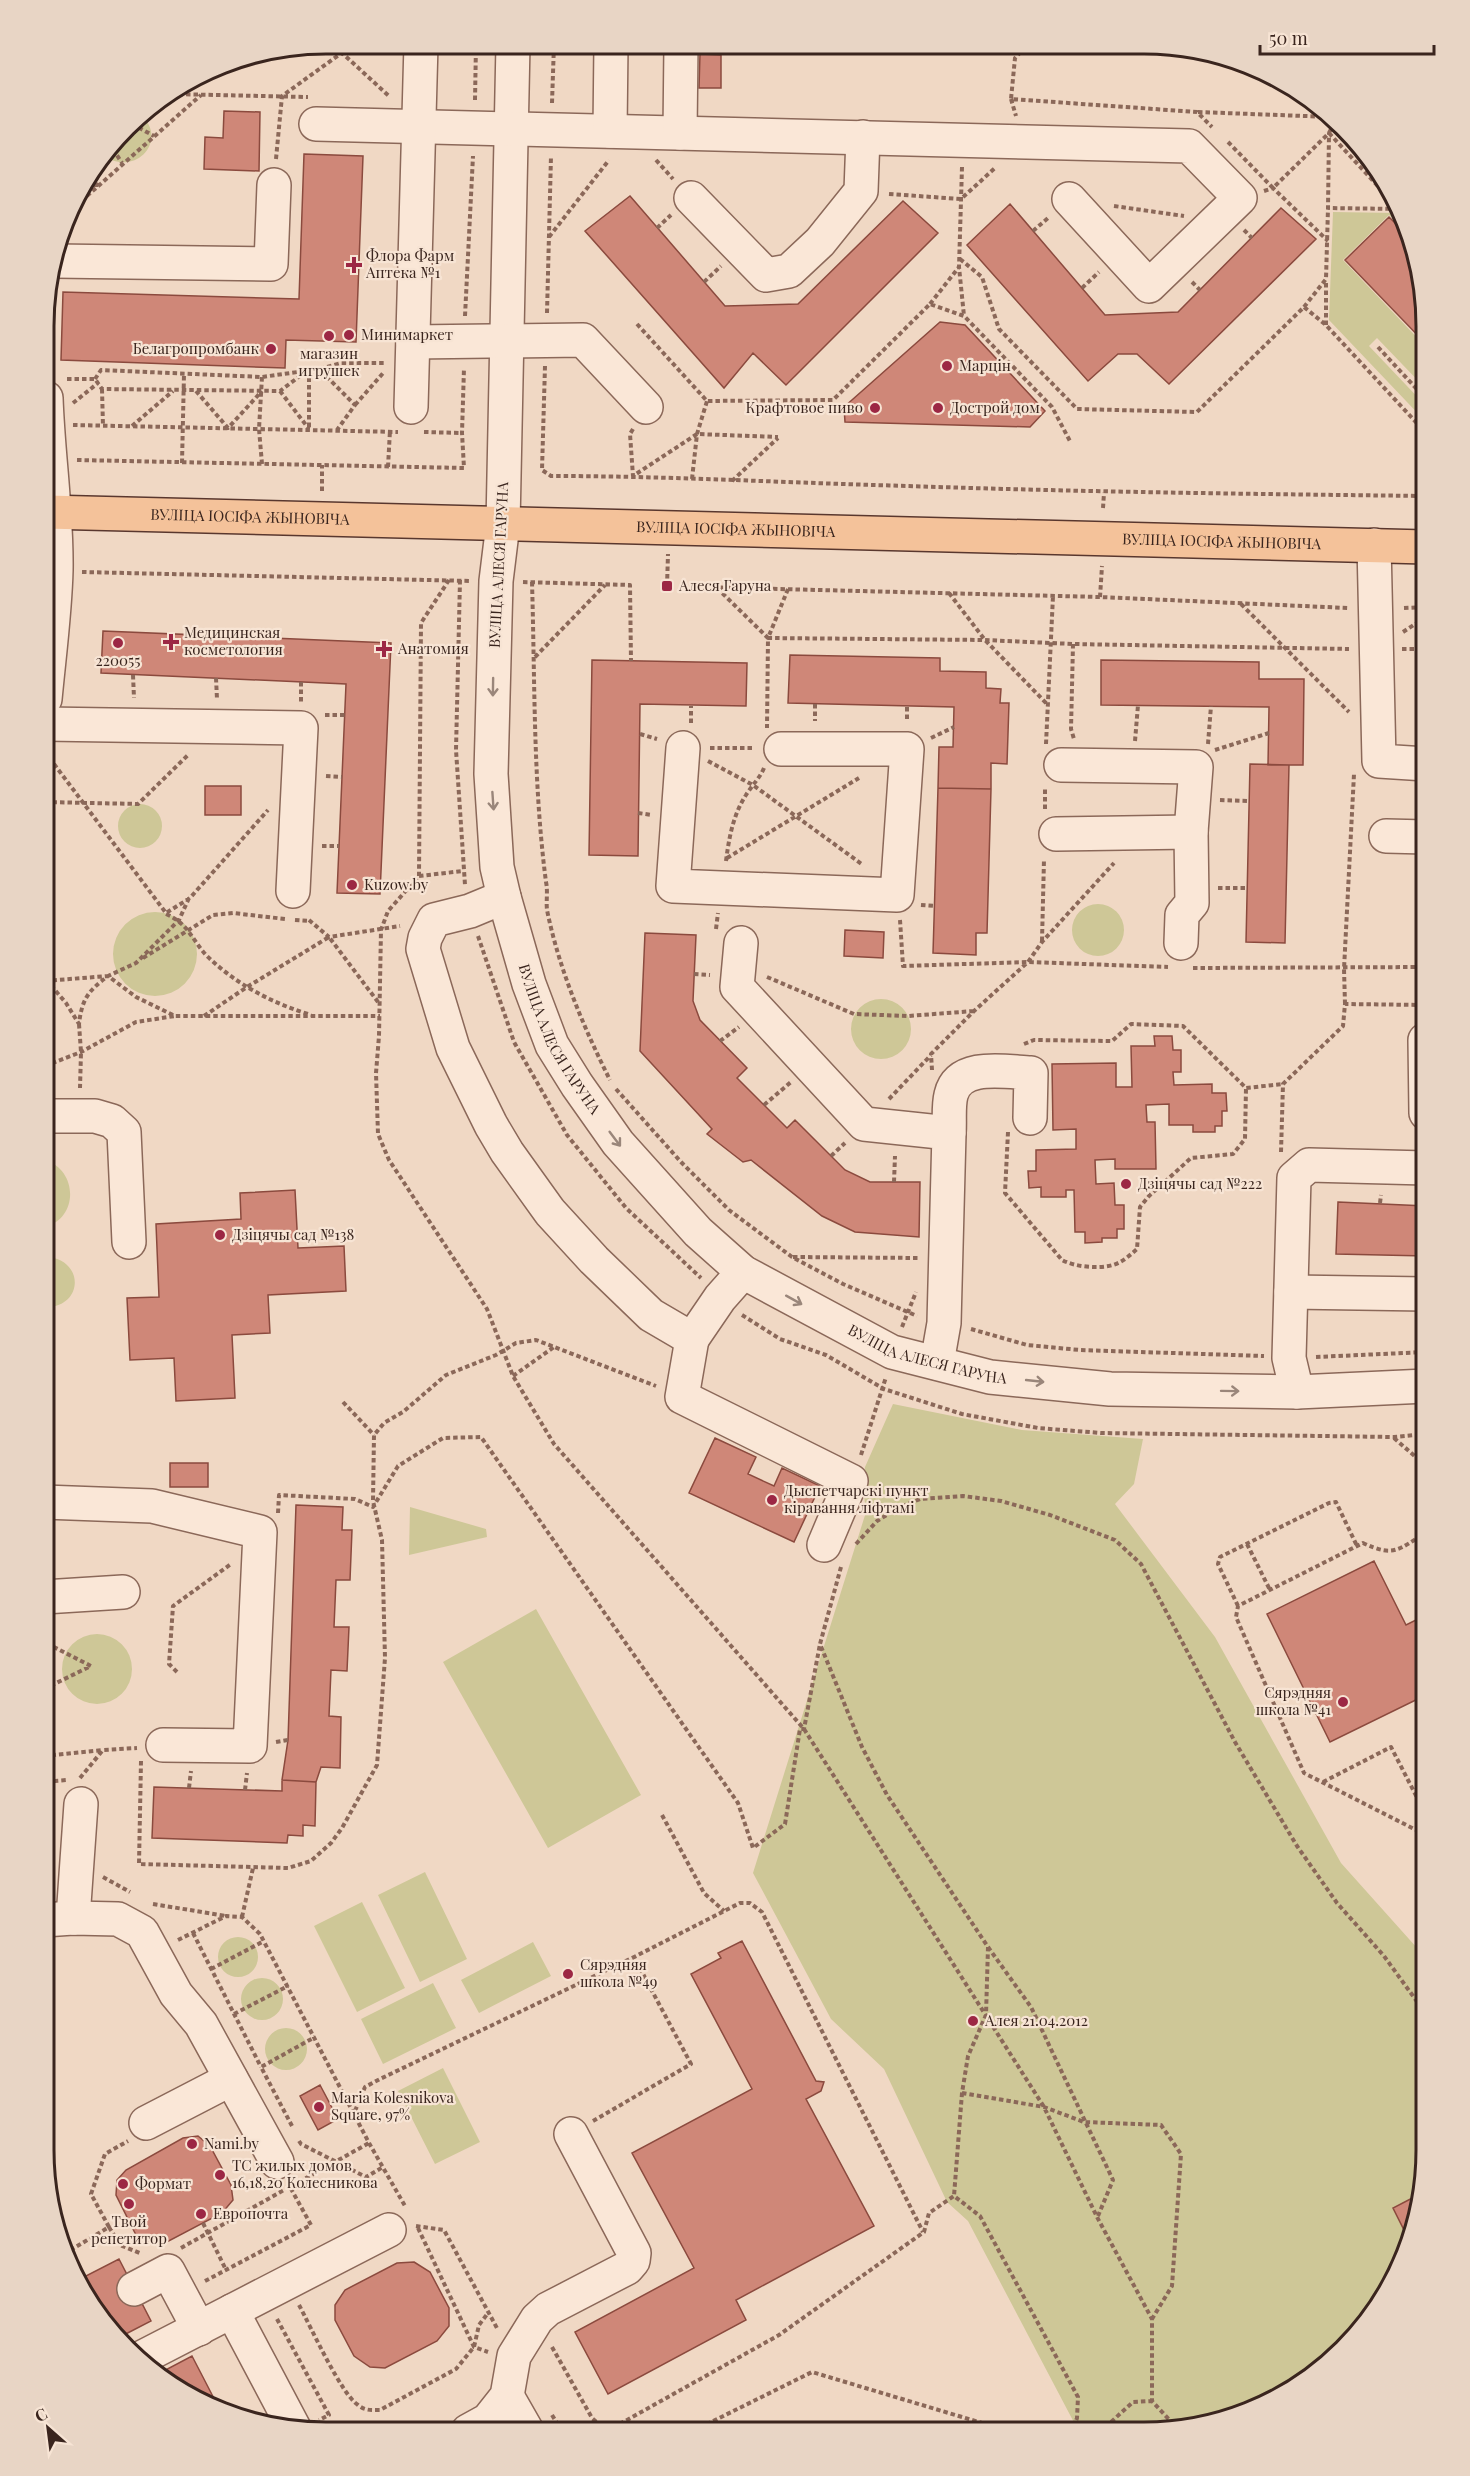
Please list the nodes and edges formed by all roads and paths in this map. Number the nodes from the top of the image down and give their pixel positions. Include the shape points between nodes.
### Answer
1 (339, 54) edge
2 (344, 54) edge
3 (419, 54) edge
4 (476, 54) edge
5 (513, 54) edge
6 (554, 54) edge
7 (612, 54) edge
8 (681, 54) edge
9 (1018, 54) edge
10 (1013, 84) dead end
11 (183, 94) edge
12 (201, 95) junction
13 (282, 96) junction
14 (380, 98) dead end
15 (409, 108) junction
16 (315, 110) joint
17 (1197, 111) dead end
18 (1316, 116) edge
19 (140, 128) edge
20 (474, 128) junction
21 (511, 129) junction
22 (1331, 129) edge
23 (552, 130) junction
24 (620, 131) junction
25 (680, 133) junction
26 (1329, 133) junction
27 (154, 136) junction
28 (862, 137) junction
29 (963, 140) junction
30 (116, 154) edge
31 (122, 164) junction
32 (96, 181) edge
33 (1376, 184) edge
34 (274, 185) joint
35 (96, 188) junction
36 (1274, 188) dead end
37 (861, 191) junction
38 (87, 196) edge
39 (691, 198) joint
40 (961, 199) junction
41 (1069, 199) joint
42 (1328, 208) junction
43 (1390, 210) edge
44 (1217, 220) junction
45 (549, 238) junction
46 (1328, 241) junction
47 (960, 259) junction
48 (62, 261) edge
49 (960, 267) junction
50 (1326, 279) junction
51 (930, 304) junction
52 (1304, 307) junction
53 (964, 316) junction
54 (637, 324) dead end
55 (1326, 325) junction
56 (546, 340) junction
57 (464, 341) junction
58 (507, 341) junction
59 (413, 342) junction
60 (1378, 347) dead end
61 (319, 369) junction
62 (309, 370) junction
63 (184, 374) junction
64 (262, 378) junction
65 (95, 379) junction
66 (1416, 388) edge
67 (102, 389) junction
68 (173, 390) junction
69 (184, 390) junction
70 (195, 390) junction
71 (262, 391) junction
72 (280, 391) junction
73 (54, 400) edge
74 (707, 401) junction
75 (54, 402) edge
76 (355, 405) junction
77 (646, 408) joint
78 (1416, 422) edge
79 (410, 424) junction
80 (103, 426) junction
81 (132, 426) junction
82 (183, 427) junction
83 (228, 428) junction
84 (259, 429) junction
85 (309, 430) junction
86 (337, 430) junction
87 (389, 432) junction
88 (462, 433) junction
89 (697, 434) junction
90 (1071, 443) dead end
91 (54, 460) edge
92 (182, 463) junction
93 (262, 464) junction
94 (388, 467) junction
95 (633, 476) junction
96 (692, 479) junction
97 (732, 481) junction
98 (1104, 493) junction
99 (1416, 496) edge
100 (1103, 508) dead end
101 (54, 512) edge
102 (503, 524) junction
103 (1416, 536) edge
104 (1381, 545) junction
105 (1416, 547) edge
106 (54, 551) edge
107 (1102, 560) dead end
108 (56, 571) junction
109 (449, 580) junction
110 (460, 580) junction
111 (478, 581) dead end
112 (520, 582) dead end
113 (532, 582) junction
114 (606, 584) junction
115 (698, 586) dead end
116 (717, 587) junction
117 (788, 589) junction
118 (949, 593) junction
119 (54, 594) edge
120 (1053, 596) junction
121 (1100, 597) junction
122 (1241, 604) junction
123 (1416, 607) edge
124 (1376, 609) junction
125 (768, 638) junction
126 (985, 640) junction
127 (1050, 642) junction
128 (1073, 644) junction
129 (1377, 648) junction
130 (1287, 649) junction
131 (1416, 649) edge
132 (534, 657) junction
133 (631, 661) dead end
134 (1138, 705) dead end
135 (1356, 719) dead end
136 (54, 724) edge
137 (218, 727) junction
138 (1269, 733) dead end
139 (683, 748) junction
140 (774, 748) junction
141 (1134, 749) dead end
142 (1208, 752) dead end
143 (1070, 754) joint
144 (1416, 763) edge
145 (54, 765) edge
146 (1354, 767) dead end
147 (867, 774) dead end
148 (300, 775) junction
149 (753, 785) junction
150 (54, 802) edge
151 (83, 804) junction
152 (796, 816) junction
153 (1191, 832) junction
154 (1056, 834) dead end
155 (1386, 836) dead end
156 (1416, 837) edge
157 (867, 868) dead end
158 (723, 870) junction
159 (463, 871) junction
160 (419, 876) junction
161 (293, 891) joint
162 (897, 895) junction
163 (504, 897) junction
164 (190, 898) junction
165 (470, 911) junction
166 (166, 913) junction
167 (179, 920) junction
168 (309, 921) junction
169 (189, 930) junction
170 (381, 930) junction
171 (329, 937) junction
172 (727, 953) junction
173 (1182, 959) junction
174 (136, 963) junction
175 (1416, 967) edge
176 (1344, 969) junction
177 (694, 974) dead end
178 (108, 976) junction
179 (54, 981) edge
180 (247, 987) junction
181 (54, 990) edge
182 (378, 1002) junction
183 (1345, 1004) dead end
184 (974, 1011) dead end
185 (176, 1016) junction
186 (203, 1016) junction
187 (315, 1016) junction
188 (380, 1016) junction
189 (79, 1024) junction
190 (740, 1026) dead end
191 (720, 1041) dead end
192 (81, 1052) junction
193 (931, 1054) dead end
194 (54, 1062) edge
195 (1010, 1072) junction
196 (792, 1081) dead end
197 (1283, 1084) dead end
198 (1246, 1088) junction
199 (764, 1105) dead end
200 (54, 1116) edge
201 (80, 1116) junction
202 (1019, 1122) joint
203 (864, 1124) junction
204 (950, 1133) junction
205 (895, 1154) dead end
206 (1416, 1168) edge
207 (894, 1182) dead end
208 (129, 1242) dead end
209 (792, 1257) junction
210 (930, 1258) dead end
211 (743, 1272) junction
212 (918, 1286) dead end
213 (1291, 1292) junction
214 (1416, 1294) edge
215 (720, 1298) junction
216 (907, 1313) junction
217 (944, 1323) junction
218 (692, 1339) junction
219 (555, 1347) junction
220 (502, 1352) junction
221 (1416, 1352) edge
222 (1289, 1358) junction
223 (937, 1363) junction
224 (513, 1376) junction
225 (1416, 1386) edge
226 (884, 1389) junction
227 (1297, 1392) junction
228 (681, 1397) junction
229 (343, 1402) dead end
230 (374, 1435) junction
231 (1416, 1435) edge
232 (1394, 1437) junction
233 (1416, 1457) edge
234 (851, 1481) junction
235 (279, 1495) dead end
236 (373, 1501) dead end
237 (54, 1502) edge
238 (1416, 1539) edge
239 (1247, 1544) junction
240 (1358, 1546) junction
241 (839, 1552) junction
242 (1270, 1590) junction
243 (123, 1592) dead end
244 (54, 1596) edge
245 (173, 1606) dead end
246 (1238, 1606) junction
247 (820, 1644) junction
248 (54, 1647) edge
249 (177, 1672) dead end
250 (54, 1684) edge
251 (804, 1730) junction
252 (152, 1746) joint
253 (103, 1750) junction
254 (54, 1757) edge
255 (54, 1779) edge
256 (1323, 1782) junction
257 (1416, 1796) edge
258 (81, 1804) dead end
259 (663, 1815) dead end
260 (1416, 1830) edge
261 (253, 1868) dead end
262 (101, 1876) dead end
263 (130, 1893) dead end
264 (150, 1904) dead end
265 (724, 1911) junction
266 (226, 1916) junction
267 (242, 1917) junction
268 (58, 1919) edge
269 (193, 1933) junction
270 (264, 1941) junction
271 (174, 1942) dead end
272 (988, 1947) junction
273 (634, 1958) junction
274 (211, 1969) junction
275 (288, 1986) junction
276 (1416, 2000) edge
277 (234, 2014) junction
278 (986, 2015) junction
279 (315, 2037) junction
280 (261, 2067) junction
281 (231, 2079) junction
282 (962, 2093) junction
283 (1044, 2107) junction
284 (355, 2112) junction
285 (1084, 2122) junction
286 (136, 2127) joint
287 (571, 2134) joint
288 (369, 2143) junction
289 (335, 2161) junction
290 (383, 2167) junction
291 (279, 2182) junction
292 (954, 2196) junction
293 (1097, 2217) junction
294 (406, 2220) junction
295 (204, 2223) dead end
296 (109, 2227) junction
297 (924, 2232) junction
298 (208, 2233) junction
299 (73, 2249) edge
300 (172, 2252) dead end
301 (147, 2256) dead end
302 (226, 2270) junction
303 (200, 2284) dead end
304 (134, 2289) dead end
305 (297, 2300) dead end
306 (232, 2311) junction
307 (488, 2313) junction
308 (537, 2319) junction
309 (1152, 2319) junction
310 (268, 2324) dead end
311 (199, 2329) junction
312 (474, 2347) junction
313 (148, 2355) edge
314 (514, 2356) junction
315 (507, 2396) junction
316 (1152, 2401) junction
317 (300, 2420) edge
318 (316, 2421) edge
319 (1170, 2421) edge
320 (484, 2422) edge
321 (522, 2422) edge
322 (596, 2422) edge
323 (623, 2422) edge
324 (711, 2422) edge
325 (979, 2422) edge
326 (1076, 2422) edge
327 (1111, 2422) edge

1 - 13 path
2 - 15 path
3 - 15 street
4 - 20 path
5 - 21 street, ВУЛІЦА АЛЕСЯ ГАРУНА
6 - 23 path
7 - 24 street
8 - 25 street
9 - 10 path
11 - 12 path
12 - 13 path
12 - 27 path
13 - 16 path
13 - 34 path
14 - 15 path
15 - 16 street
15 - 20 street
15 - 59 street
17 - 18 path
19 - 27 path
20 - 21 street
20 - 57 path
21 - 23 street
21 - 58 street, ВУЛІЦА АЛЕСЯ ГАРУНА
22 - 26 path
23 - 24 street
23 - 45 path
24 - 25 street
24 - 39 path
24 - 45 path
25 - 28 street
26 - 33 path
26 - 42 path
27 - 31 path
28 - 29 street
28 - 37 street
29 - 40 path
29 - 44 street via 1189,146 1240,198
30 - 31 path
31 - 35 path
32 - 35 path
34 - 48 street via 271,264
35 - 38 path
36 - 46 path
37 - 39 street via 820,242 789,271 766,275
37 - 40 path
40 - 47 path
41 - 44 path
41 - 44 street via 1149,286
42 - 43 path
42 - 46 path
45 - 56 path
46 - 50 path
47 - 49 path
47 - 52 path via 981,278 999,329 1077,409 1197,412
49 - 51 path
49 - 53 path
50 - 52 path
50 - 55 path
51 - 53 path
51 - 74 path via 833,399
52 - 55 path
53 - 90 path via 1052,407
54 - 74 path
55 - 78 path
56 - 58 street
56 - 77 street via 583,340
56 - 95 path via 542,470 551,476
57 - 58 street
57 - 59 street
57 - 88 path
58 - 102 street, ВУЛІЦА АЛЕСЯ ГАРУНА
59 - 79 street
60 - 66 path
61 - 62 path
61 - 76 path
61 - 76 path via 341,363 392,362
62 - 64 path
62 - 72 path
62 - 85 path
63 - 64 path
63 - 65 path via 101,370
63 - 69 path
64 - 71 path
65 - 67 path
65 - 73 path
67 - 68 path
67 - 80 path
68 - 69 path
68 - 81 path
69 - 70 path
69 - 82 path
70 - 71 path
70 - 83 path
71 - 72 path
71 - 83 path
71 - 84 path
72 - 85 path
74 - 89 path
75 - 80 path
76 - 86 path
77 - 95 path via 630,434
79 - 87 path
79 - 88 path
80 - 81 path
81 - 82 path
82 - 83 path
82 - 92 path
83 - 84 path
84 - 85 path
84 - 93 path
85 - 86 path
86 - 87 path
87 - 94 path
88 - 94 path via 464,468
89 - 95 path
89 - 96 path
89 - 97 path via 778,437
91 - 92 path
92 - 93 path
93 - 94 path
95 - 96 path
96 - 97 path
97 - 98 path
98 - 99 path
98 - 100 path
101 - 102 main road, ВУЛІЦА ІОСІФА ЖЫНОВІЧА
102 - 104 main road, ВУЛІЦА ІОСІФА ЖЫНОВІЧА
102 -> 163 street, ВУЛІЦА АЛЕСЯ ГАРУНА via 496,581 491,774 497,867
103 - 104 street
104 - 105 main road, ВУЛІЦА ІОСІФА ЖЫНОВІЧА
104 - 124 street
106 - 108 street
107 - 121 path
108 - 109 path
108 - 119 street
109 - 110 path
109 - 160 path via 421,623
110 - 111 path
110 - 159 path via 456,750
112 - 113 path
113 - 114 path
113 - 132 path
114 - 132 path
114 - 133 path via 630,585
115 - 116 path
116 - 117 path
116 - 125 path
117 - 118 path
117 - 125 path
118 - 120 path
118 - 126 path
120 - 121 path
120 - 127 path
121 - 122 path
122 - 124 path
122 - 130 path
123 - 124 path
124 - 129 street
125 - 126 path
125 - 140 path
126 - 127 path
126 - 127 path via 1047,705
127 - 128 path
128 - 130 path
128 - 143 path
129 - 130 path
129 - 131 path
129 - 144 street via 1380,761
130 - 135 path
132 - 209 path via 537,799 547,907 559,958 592,1044 612,1084 681,1162 729,1210
134 - 141 path
136 - 137 street
137 - 148 street via 302,728
137 - 151 path via 138,804
138 - 142 path
139 - 140 path
139 - 149 path
139 - 158 street via 673,886
140 - 149 path
140 - 162 street via 908,749
143 - 153 street via 1196,767
145 - 151 path
146 - 176 path
147 - 152 path
148 - 161 street
148 - 164 path
149 - 152 path
149 - 158 path via 735,813
150 - 151 path
151 - 166 path
152 - 157 path
152 - 158 path
153 - 154 street
153 - 173 street via 1192,903 1182,915
155 - 156 street
158 - 162 street
158 - 172 path via 718,908
159 - 160 path
159 - 165 path
160 - 170 path via 388,911
161 - 168 path
162 - 173 path via 903,966
163 - 165 street
163 -> 211 street, ВУЛІЦА АЛЕСЯ ГАРУНА via 548,1035 576,1085 618,1143 698,1232
164 - 166 path
164 - 167 path
165 - 215 path via 514,1042 567,1135 626,1208
165 - 218 street via 434,920 423,949 453,1048 491,1125 550,1212 594,1260 651,1315
166 - 167 path
167 - 169 path
167 - 174 path
168 - 169 path via 233,913 213,915
168 - 171 path
169 - 174 path
169 - 180 path via 207,955
170 - 171 path
170 - 182 path
171 - 180 path
171 - 182 path
172 - 177 path
172 - 184 path via 854,1014 908,1016
172 - 203 street via 737,987
173 - 176 path
174 - 178 path
175 - 176 path
176 - 183 path
178 - 179 path
178 - 185 path via 136,997
178 - 189 path via 82,1004
180 - 186 path
180 - 187 path via 283,1006
181 - 189 path
182 - 188 path
185 - 186 path
185 - 192 path via 136,1022
186 - 187 path
187 - 188 path
188 - 220 path via 376,1073 378,1134 388,1160 487,1309
189 - 192 path
190 - 191 path
192 - 194 path
192 - 201 path
193 - 203 path
195 - 198 path via 1011,1054 1034,1040 1112,1041 1131,1024 1184,1026
195 - 202 street via 1031,1073
195 - 204 street via 976,1072 961,1079 951,1094
196 - 199 path
197 - 198 path
198 - 202 path via 1245,1139 1233,1154 1191,1158 1149,1196 1140,1207 1137,1249 1113,1265 1072,1265 1062,1260 1005,1193
200 - 201 street
201 - 208 street via 112,1121 124,1132
203 - 204 street
204 - 217 street
205 - 207 path
206 - 213 street via 1309,1165 1294,1178
209 - 210 path
209 - 216 path
211 - 215 street
211 -> 223 street, ВУЛІЦА АЛЕСЯ ГАРУНА via 892,1352
212 - 216 path
213 - 214 street
213 - 222 street
215 - 218 street
215 - 226 path via 780,1339 826,1355
216 - 217 path
217 - 222 path via 1027,1345
217 - 223 street
218 - 228 street
219 - 220 path via 536,1340 516,1343
219 - 224 path
219 - 228 path
220 - 224 path
220 - 230 path via 446,1375
221 - 222 path
222 - 227 street
223 -> 227 street, ВУЛІЦА АЛЕСЯ ГАРУНА via 990,1377 1110,1389
224 - 251 path via 554,1444
225 - 227 street, ВУЛІЦА АЛЕСЯ ГАРУНА
226 - 232 path via 962,1414 1038,1428 1113,1434
226 - 234 path
228 - 234 street
229 - 230 path
230 - 236 path
231 - 232 path
232 - 233 path
234 - 241 street
235 - 251 path via 355,1498 374,1507 398,1466 443,1438 481,1437 738,1803 753,1848 784,1824 800,1729
237 - 252 street via 152,1506 260,1532 250,1746
238 - 240 path via 1397,1550 1383,1552 1363,1543
239 - 240 path via 1336,1502
239 - 242 path
239 - 246 path via 1220,1557 1218,1564
240 - 242 path
241 - 247 path
241 - 276 path via 898,1508 920,1499 963,1496 1050,1515 1114,1540 1141,1564 1235,1742 1297,1846 1337,1903 1384,1956
242 - 246 path
243 - 244 street
245 - 249 path via 170,1664
246 - 256 path via 1236,1617 1304,1773
247 - 251 path
247 - 272 path via 878,1778
248 - 250 path via 91,1666
251 - 278 path
252 - 253 path
253 - 254 path
253 - 255 path via 78,1779
256 - 257 path via 1391,1748
256 - 260 path
258 - 268 street
259 - 265 path via 704,1893
261 - 267 path
262 - 263 path
264 - 266 path
265 - 273 path
265 - 297 path via 750,1903 762,1912
266 - 267 path
266 - 269 path
267 - 270 path
268 - 281 street via 118,1919 142,1932 176,1994 201,2024
269 - 271 path
269 - 274 path
270 - 274 path
270 - 275 path
272 - 278 path
272 - 285 path via 1031,2007
273 - 284 path via 365,2087
273 - 287 path via 691,2064
274 - 277 path
275 - 277 path
275 - 279 path
277 - 280 path
278 - 282 path via 968,2056
278 - 283 path
279 - 280 path
279 - 284 path
280 - 289 path via 301,2144
281 - 286 street
281 - 291 street
282 - 283 path
282 - 292 path
283 - 285 path
283 - 293 path
284 - 288 path
285 - 293 path via 1113,2180
285 - 309 path via 1161,2125 1182,2154 1172,2286
286 - 296 path via 130,2140 105,2154 91,2194
287 - 308 street via 634,2253 633,2261
288 - 289 path
288 - 290 path
289 - 290 path via 366,2177
289 - 291 path
290 - 294 path
291 - 298 path
291 - 302 path via 311,2225
292 - 297 path via 929,2212
292 - 326 path via 980,2216 1078,2397
293 - 309 path
294 - 306 street
294 - 307 path via 444,2230
294 - 312 path
295 - 298 path
296 - 299 path
296 - 301 path via 120,2245
297 - 323 path via 779,2336
298 - 300 path
298 - 302 path
302 - 303 path
304 - 311 street via 168,2271
305 - 312 path via 349,2398 365,2410 380,2410 456,2369
306 - 311 street
306 - 317 street
307 - 312 path via 479,2325
307 - 314 path
308 - 314 street
308 - 322 path
309 - 316 path
310 - 318 path via 278,2318 329,2415
311 - 313 street
312 - 314 path
314 - 315 street
315 - 320 street
315 - 321 street
316 - 319 path
316 - 327 path via 1133,2402
324 - 325 path via 812,2372

